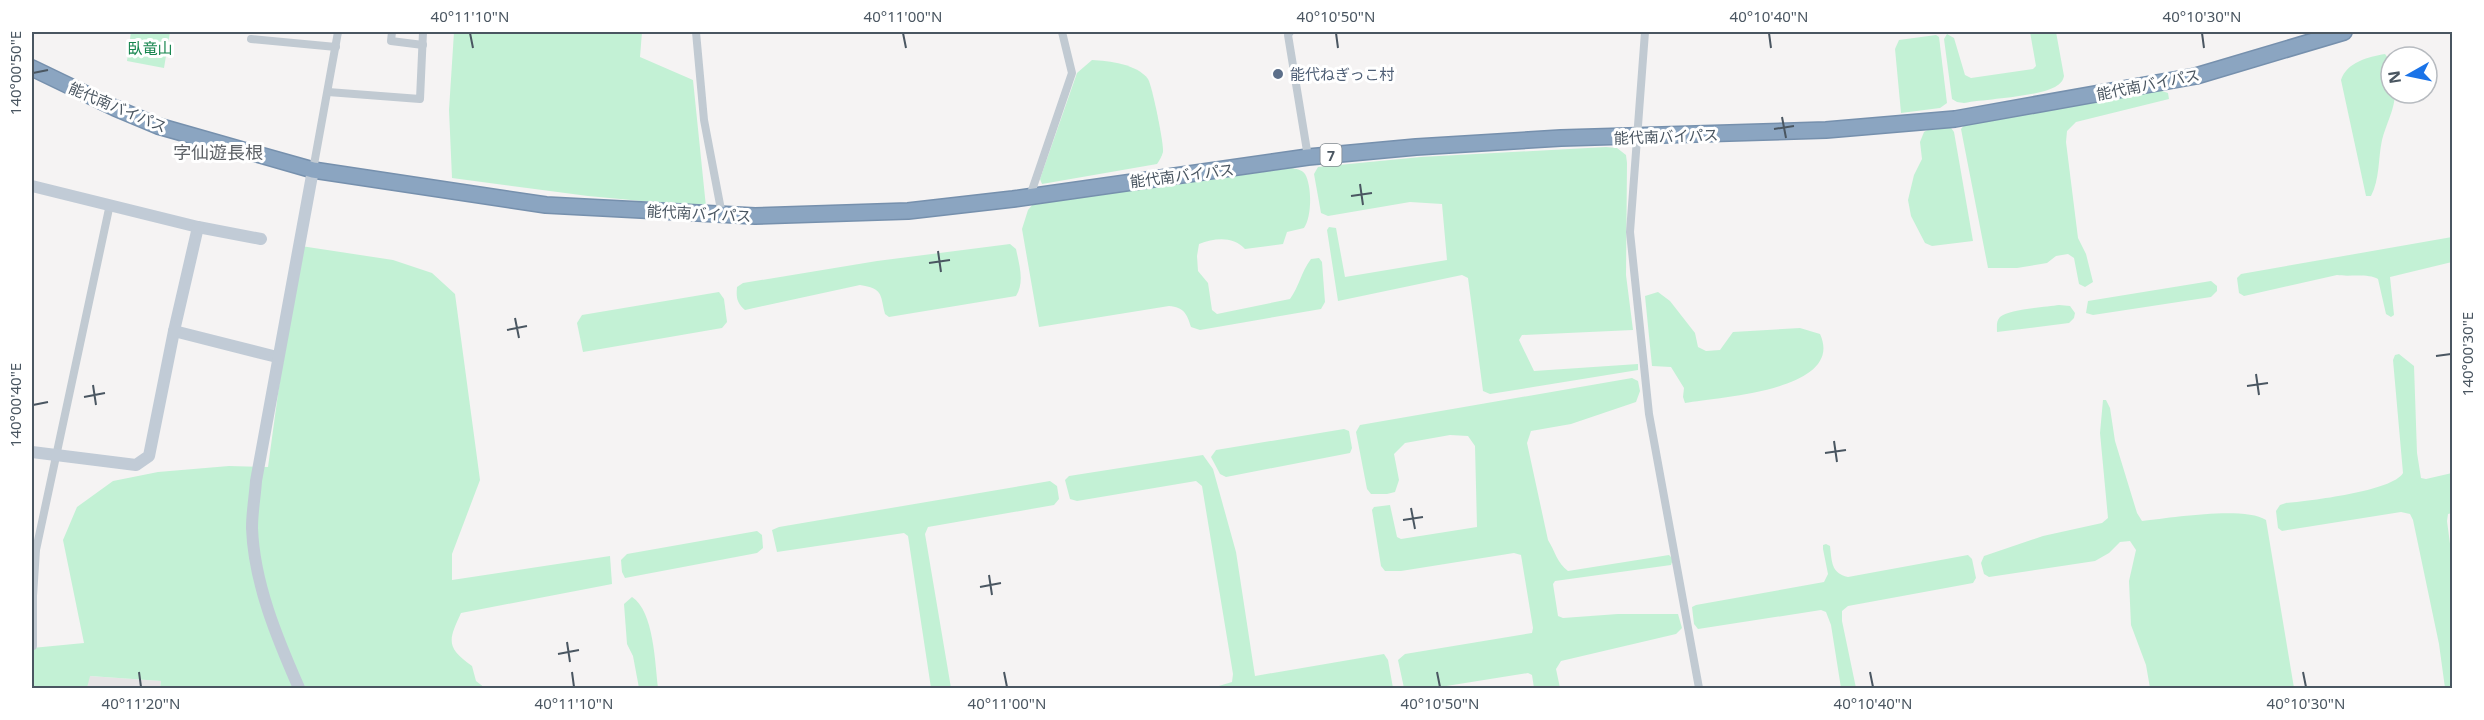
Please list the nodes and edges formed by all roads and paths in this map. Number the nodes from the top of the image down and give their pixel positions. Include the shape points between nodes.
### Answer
1 (338, 32) edge
2 (392, 32) edge
3 (423, 32) edge
4 (696, 32) edge
5 (1062, 32) edge
6 (1290, 32) edge
7 (1645, 32) edge
8 (2344, 32) edge
9 (251, 39) dead end
10 (423, 45) junction
11 (336, 47) junction
12 (32, 68) edge
13 (328, 92) junction
14 (1635, 137) junction
15 (1308, 157) junction
16 (313, 170) junction
17 (32, 186) edge
18 (1030, 196) junction
19 (110, 204) junction
20 (722, 216) junction
21 (198, 227) junction
22 (261, 239) dead end
23 (174, 331) junction
24 (277, 357) junction
25 (32, 452) edge
26 (56, 456) junction
27 (33, 646) edge
28 (299, 688) edge
29 (1699, 688) edge

1 - 11 street
2 - 10 street via 391,41
3 - 10 street
4 - 20 street via 704,120
5 - 18 street via 1072,73
6 - 15 street
7 - 14 street
8 - 14 highway, 能代南バイパス / 7 via 2196,76 1955,119 1826,130
9 - 11 street
10 - 13 street via 420,99
11 - 13 street
12 - 16 highway, 能代南バイパス / 7 via 158,126
13 - 16 street
14 - 15 highway, 能代南バイパス / 7 via 1528,140
14 - 29 street via 1630,232 1647,393
15 - 18 highway, 能代南バイパス / 7
16 - 20 highway, 能代南バイパス / 7 via 546,205
16 - 24 street
17 - 19 street
18 - 20 highway, 能代南バイパス / 7 via 908,211
19 - 21 street
19 - 26 street
21 - 22 street
21 - 23 street
23 - 24 street
23 - 26 street via 149,456 136,465
24 - 28 street via 252,527 259,579
25 - 26 street
26 - 27 street via 36,550

